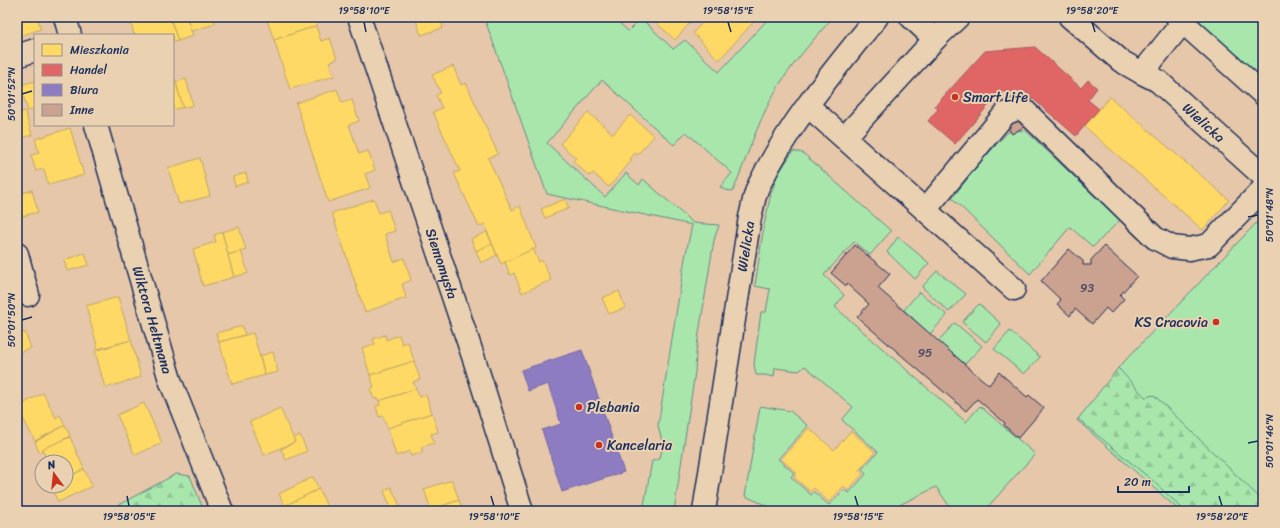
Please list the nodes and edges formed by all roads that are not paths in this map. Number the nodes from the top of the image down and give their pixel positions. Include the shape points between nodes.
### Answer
1 (65, 17) edge
2 (359, 17) edge
3 (876, 17) edge
4 (911, 17) edge
5 (958, 17) edge
6 (1070, 17) edge
7 (1180, 19) edge
8 (70, 34) edge
9 (935, 39) junction
10 (34, 50) edge
11 (17, 56) edge
12 (1142, 73) junction
13 (1263, 94) edge
14 (808, 106) junction
15 (96, 126) edge
16 (845, 137) junction
17 (1263, 176) edge
18 (1263, 189) edge
19 (925, 210) junction
20 (17, 254) edge
21 (1014, 289) dead end
22 (28, 295) dead end
23 (222, 511) edge
24 (522, 511) edge
25 (704, 511) edge

1 - 8 street
2 - 24 street, Siemomysła via 476,365
3 - 14 street, Wielicka
4 - 9 street
5 - 9 street
6 - 12 street, Wielicka via 1121,61
7 - 12 street
7 - 13 street
9 - 16 street
10 - 11 street
12 - 17 street, Wielicka via 1158,81
14 - 16 street
14 - 25 street, Wielicka via 789,132 758,187 750,217
15 - 23 street, Wiktora Heltmana via 170,380
16 - 19 street
18 - 19 street via 1209,245 1189,249 1172,247 1155,238 1021,107 1005,114
19 - 21 street
20 - 22 street

